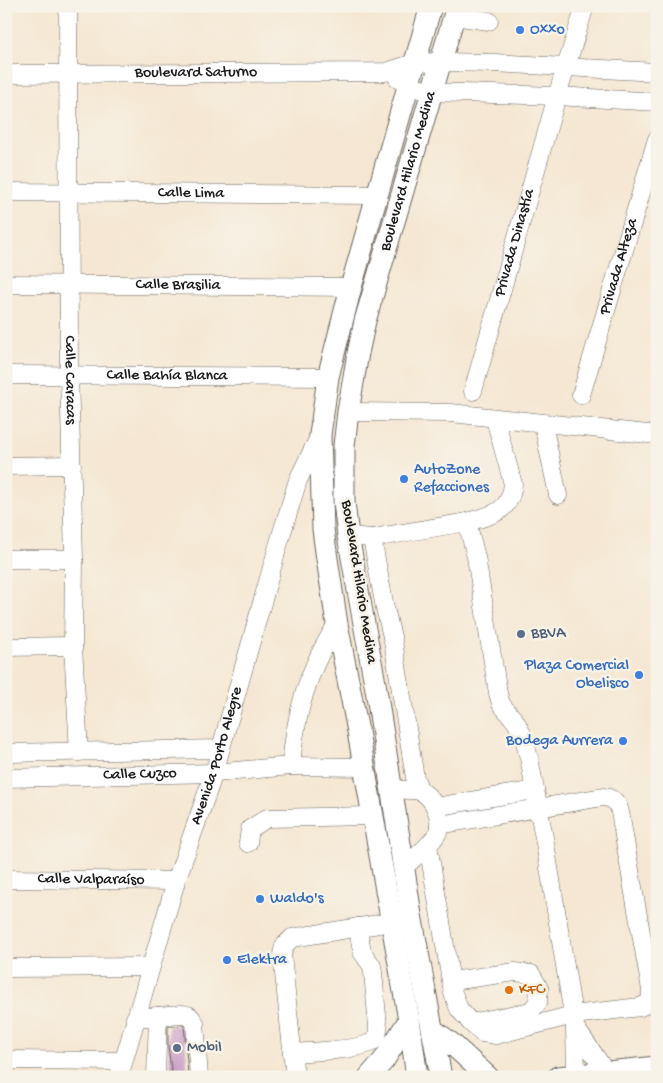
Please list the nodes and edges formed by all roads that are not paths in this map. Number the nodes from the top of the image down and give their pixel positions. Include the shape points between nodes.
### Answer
1 (68, 6) edge
2 (431, 6) edge
3 (585, 6) edge
4 (456, 11) edge
5 (489, 21) dead end
6 (440, 62) junction
7 (414, 63) junction
8 (567, 67) junction
9 (386, 72) junction
10 (657, 72) edge
11 (6, 74) edge
12 (68, 75) junction
13 (409, 86) junction
14 (432, 92) junction
15 (557, 96) junction
16 (657, 102) edge
17 (657, 139) edge
18 (6, 192) edge
19 (68, 193) junction
20 (376, 195) junction
21 (70, 283) junction
22 (6, 284) edge
23 (350, 287) junction
24 (69, 374) junction
25 (6, 375) edge
26 (328, 377) junction
27 (473, 391) dead end
28 (581, 395) dead end
29 (348, 412) junction
30 (495, 418) junction
31 (543, 424) junction
32 (320, 435) junction
33 (657, 435) edge
34 (72, 464) junction
35 (6, 466) edge
36 (558, 495) dead end
37 (467, 522) junction
38 (348, 536) junction
39 (372, 538) junction
40 (6, 559) edge
41 (74, 559) junction
42 (337, 624) junction
43 (73, 646) junction
44 (6, 647) edge
45 (220, 749) junction
46 (79, 752) junction
47 (6, 754) edge
48 (291, 766) junction
49 (364, 767) junction
50 (214, 773) junction
51 (6, 778) edge
52 (391, 790) junction
53 (420, 791) junction
54 (536, 798) junction
55 (435, 807) junction
56 (372, 816) junction
57 (439, 825) junction
58 (248, 843) dead end
59 (428, 845) junction
60 (404, 868) junction
61 (6, 879) edge
62 (176, 881) junction
63 (391, 922) junction
64 (358, 927) junction
65 (150, 967) junction
66 (6, 968) edge
67 (452, 981) junction
68 (158, 1016) junction
69 (135, 1018) junction
70 (409, 1020) junction
71 (574, 1021) junction
72 (471, 1023) junction
73 (433, 1030) junction
74 (292, 1053) junction
75 (6, 1060) edge
76 (657, 1067) edge
77 (121, 1069) edge
78 (606, 1072) junction
79 (567, 1076) edge
80 (156, 1077) edge
81 (199, 1077) edge
82 (294, 1077) edge
83 (370, 1077) edge
84 (417, 1077) edge
85 (441, 1077) edge
86 (488, 1077) edge

1 - 12 street, Calle Caracas
2 - 7 main road, Boulevard Hilario Medina
3 - 8 street, Privada Dinastía
4 - 5 street
4 - 6 main road, Boulevard Hilario Medina
6 - 7 street, Boulevard Saturno
6 - 8 street, Boulevard Saturno
6 - 14 main road, Boulevard Hilario Medina
7 - 9 street, Boulevard Saturno
7 - 13 main road, Boulevard Hilario Medina
8 - 10 street, Boulevard Saturno
8 - 15 street, Privada Dinastía
9 - 12 street, Boulevard Saturno
9 - 13 street
11 - 12 street, Boulevard Saturno
12 - 19 street, Calle Caracas
13 - 14 street
13 - 20 main road, Boulevard Hilario Medina
14 - 15 street
14 - 29 main road, Boulevard Hilario Medina via 365,321
15 - 16 street
15 - 27 street, Privada Dinastía
17 - 28 street, Privada Alteza
18 - 19 street, Calle Lima
19 - 20 street, Calle Lima
19 - 21 street, Calle Caracas
20 - 23 main road, Boulevard Hilario Medina
21 - 22 street, Calle Brasilia
21 - 23 street, Calle Brasilia
21 - 24 street, Calle Caracas
23 - 26 main road, Boulevard Hilario Medina
24 - 25 street, Calle Bahía Blanca
24 - 26 street, Calle Bahía Blanca
24 - 34 street, Calle Caracas
26 - 32 main road, Boulevard Hilario Medina
29 - 30 street via 451,413
29 - 38 main road, Boulevard Hilario Medina via 344,502
30 - 31 street
30 - 37 street via 513,484 512,493 502,510
31 - 33 street
31 - 36 street
32 - 42 main road, Boulevard Hilario Medina via 323,529
32 - 45 street, Avenida Porto Alegre via 298,480
34 - 35 street
34 - 41 street, Calle Caracas
37 - 39 street
37 - 54 street via 476,557 498,693 501,704 524,738
38 - 39 street
38 - 52 main road, Boulevard Hilario Medina
39 - 53 street
40 - 41 street
41 - 43 street, Calle Caracas
42 - 48 street via 319,656 308,687 298,719
42 - 49 main road, Boulevard Hilario Medina
43 - 44 street
43 - 46 street, Calle Caracas
45 - 46 street, Calle Cuzco
45 - 50 street, Avenida Porto Alegre
46 - 47 street, Calle Cuzco
48 - 49 street, Calle Cuzco
48 - 50 street, Calle Cuzco
49 - 56 main road, Boulevard Hilario Medina
50 - 51 street, Calle Cuzco
50 - 62 street, Avenida Porto Alegre
52 - 53 street
52 - 60 main road, Boulevard Hilario Medina
53 - 55 street
54 - 55 street
54 - 57 street
54 - 71 street
54 - 71 street via 610,797 619,807 623,830 650,1002
55 - 57 street
56 - 58 street via 267,818 250,829
56 - 63 main road, Boulevard Hilario Medina
57 - 59 street via 438,833
59 - 60 street
59 - 67 street
60 - 73 main road, Boulevard Hilario Medina
61 - 62 street, Calle Valparaíso
62 - 65 street, Avenida Porto Alegre
63 - 64 street
63 - 70 main road, Boulevard Hilario Medina
64 - 74 street via 292,938 284,946 282,955
64 - 74 street via 362,952 372,966 378,1036 363,1046
65 - 66 street
65 - 69 street, Avenida Porto Alegre
67 - 72 street via 460,1009
67 - 72 street via 515,972 531,974 539,988 538,1002 531,1011
68 - 69 street
68 - 80 street
68 - 81 street via 188,1014 192,1017
69 - 77 street, Avenida Porto Alegre
70 - 83 main road
70 - 84 main road, Boulevard Hilario Medina
71 - 72 street via 496,1035 482,1033
71 - 78 street
71 - 79 street
73 - 85 main road, Boulevard Hilario Medina
73 - 86 main road
74 - 82 street
75 - 77 street
76 - 78 main road
78 - 79 main road

